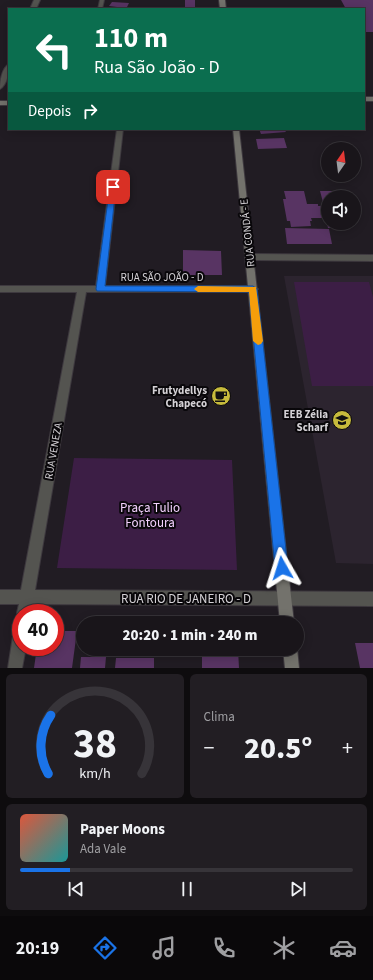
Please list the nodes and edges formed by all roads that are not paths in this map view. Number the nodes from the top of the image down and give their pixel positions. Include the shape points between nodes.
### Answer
1 (8, 68) edge
2 (0, 87) edge
3 (120, 130) edge
4 (236, 130) edge
5 (249, 257) junction
6 (373, 258) edge
7 (0, 289) edge
8 (82, 289) junction
9 (100, 289) junction
10 (253, 289) junction
11 (0, 597) edge
12 (26, 597) junction
13 (285, 598) junction
14 (373, 599) edge
15 (25, 604) edge
16 (286, 616) edge
17 (17, 656) edge
18 (291, 656) edge
19 (15, 668) edge
20 (292, 668) edge

1 - 2 street
3 - 9 street
4 - 5 street, RUA CONDÁ - E
5 - 6 street
5 - 10 street, RUA CONDÁ - E
7 - 8 street, RUA SÃO JOÃO - D
8 - 9 street, RUA SÃO JOÃO - D
8 - 12 street, RUA VENEZA
9 - 10 street, RUA SÃO JOÃO - D
10 - 13 street, RUA CONDÁ - E
11 - 12 street, RUA RIO DE JANEIRO - D
12 - 13 street, RUA RIO DE JANEIRO - D
12 - 15 street, RUA VENEZA
13 - 14 street, RUA RIO DE JANEIRO - D
13 - 16 street, RUA CONDÁ - E
17 - 19 street
18 - 20 street

